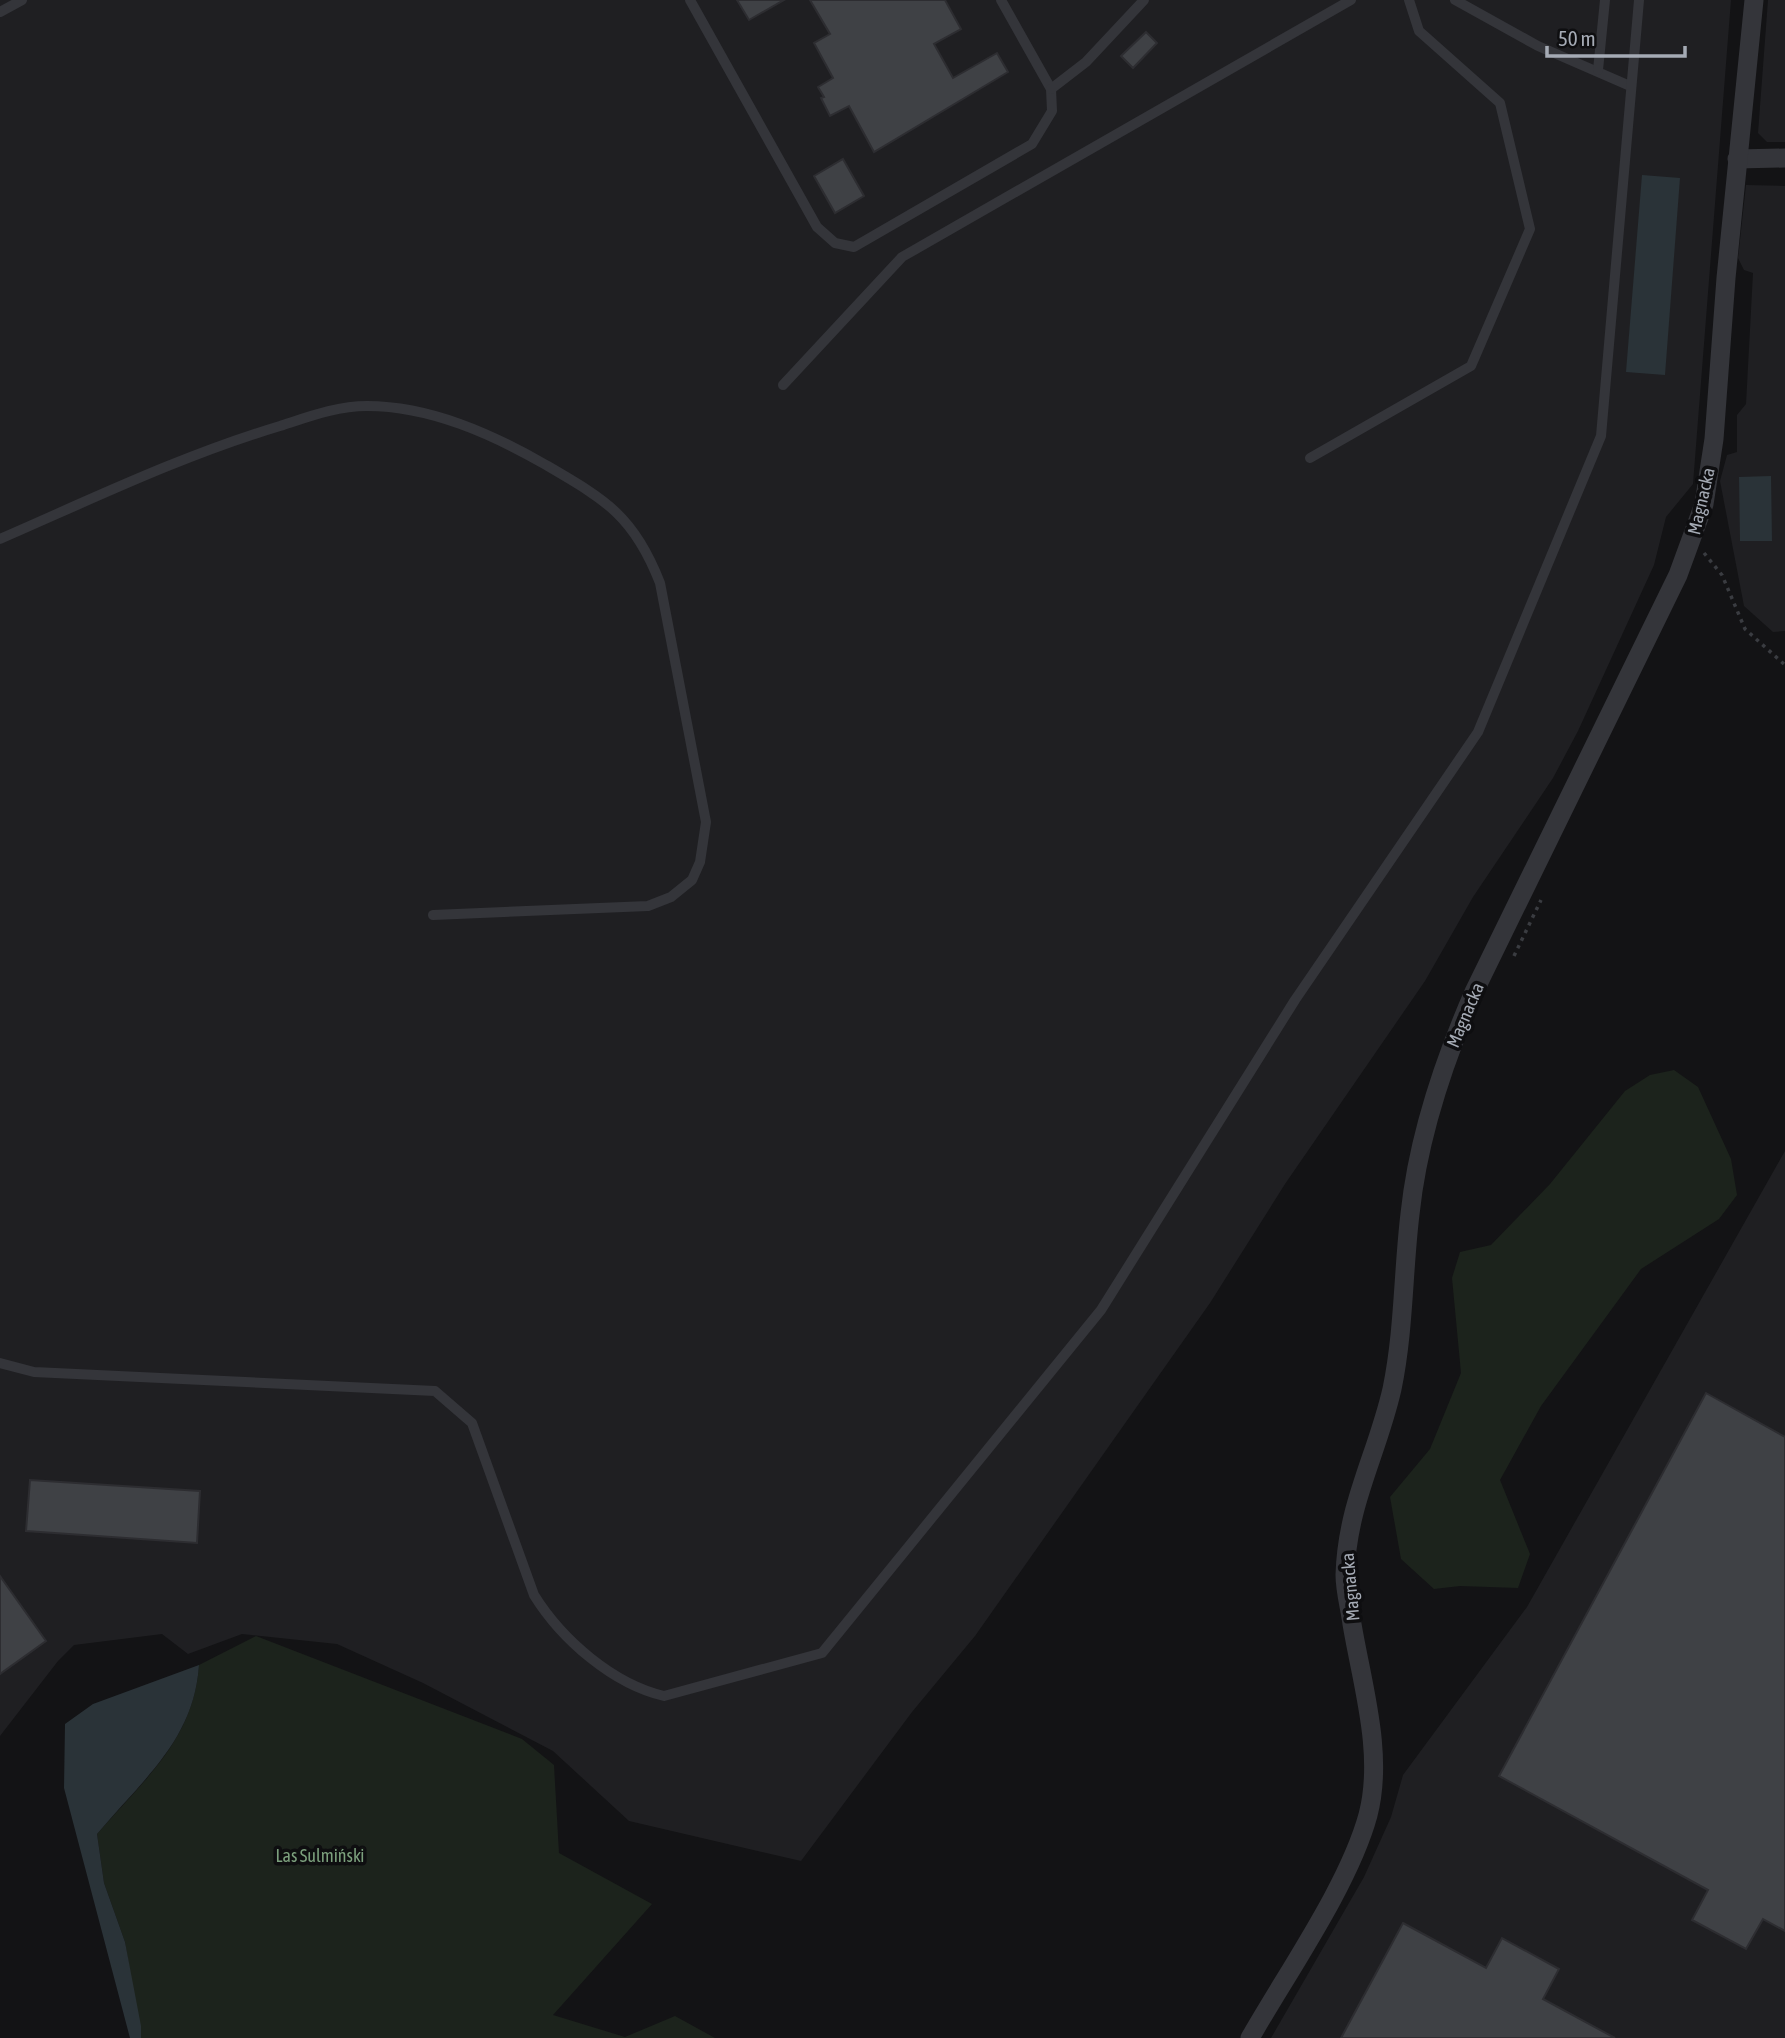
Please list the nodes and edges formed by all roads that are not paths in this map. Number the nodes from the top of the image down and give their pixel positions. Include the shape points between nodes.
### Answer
1 (22, 0) edge
2 (690, 0) edge
3 (1001, 0) edge
4 (1144, 0) edge
5 (1351, 0) edge
6 (1409, 0) edge
7 (1455, 0) edge
8 (1605, 0) edge
9 (1639, 0) edge
10 (1754, 0) edge
11 (0, 12) edge
12 (1598, 70) junction
13 (1630, 86) junction
14 (1051, 89) junction
15 (1785, 158) edge
16 (1737, 159) junction
17 (783, 386) dead end
18 (1310, 458) dead end
19 (0, 539) edge
20 (433, 915) dead end
21 (0, 1363) edge
22 (1250, 2038) edge

1 - 11 lane
2 - 14 lane via 817,227 835,243 854,247 1032,144 1052,111
3 - 14 lane
4 - 14 lane via 1086,62
5 - 17 lane via 902,257
6 - 18 lane via 1419,31 1500,103 1530,229 1471,366
7 - 12 lane via 1538,46
8 - 12 lane
9 - 13 lane
10 - 16 street, Magnacka
12 - 13 lane
13 - 21 lane via 1601,436 1478,732 1295,1000 1101,1310 822,1653 664,1696 645,1692 594,1661 534,1595 472,1423 435,1391 34,1372
15 - 16 street
16 - 22 street, Magnacka via 1714,439 1697,553 1474,992 1452,1042 1425,1129 1410,1211 1400,1347 1346,1543 1345,1580 1370,1730 1369,1813 1333,1894
19 - 20 lane via 211,447 342,407 411,409 449,419 532,457 597,495 629,522 660,583 706,821 700,862 692,880 671,897 648,906

